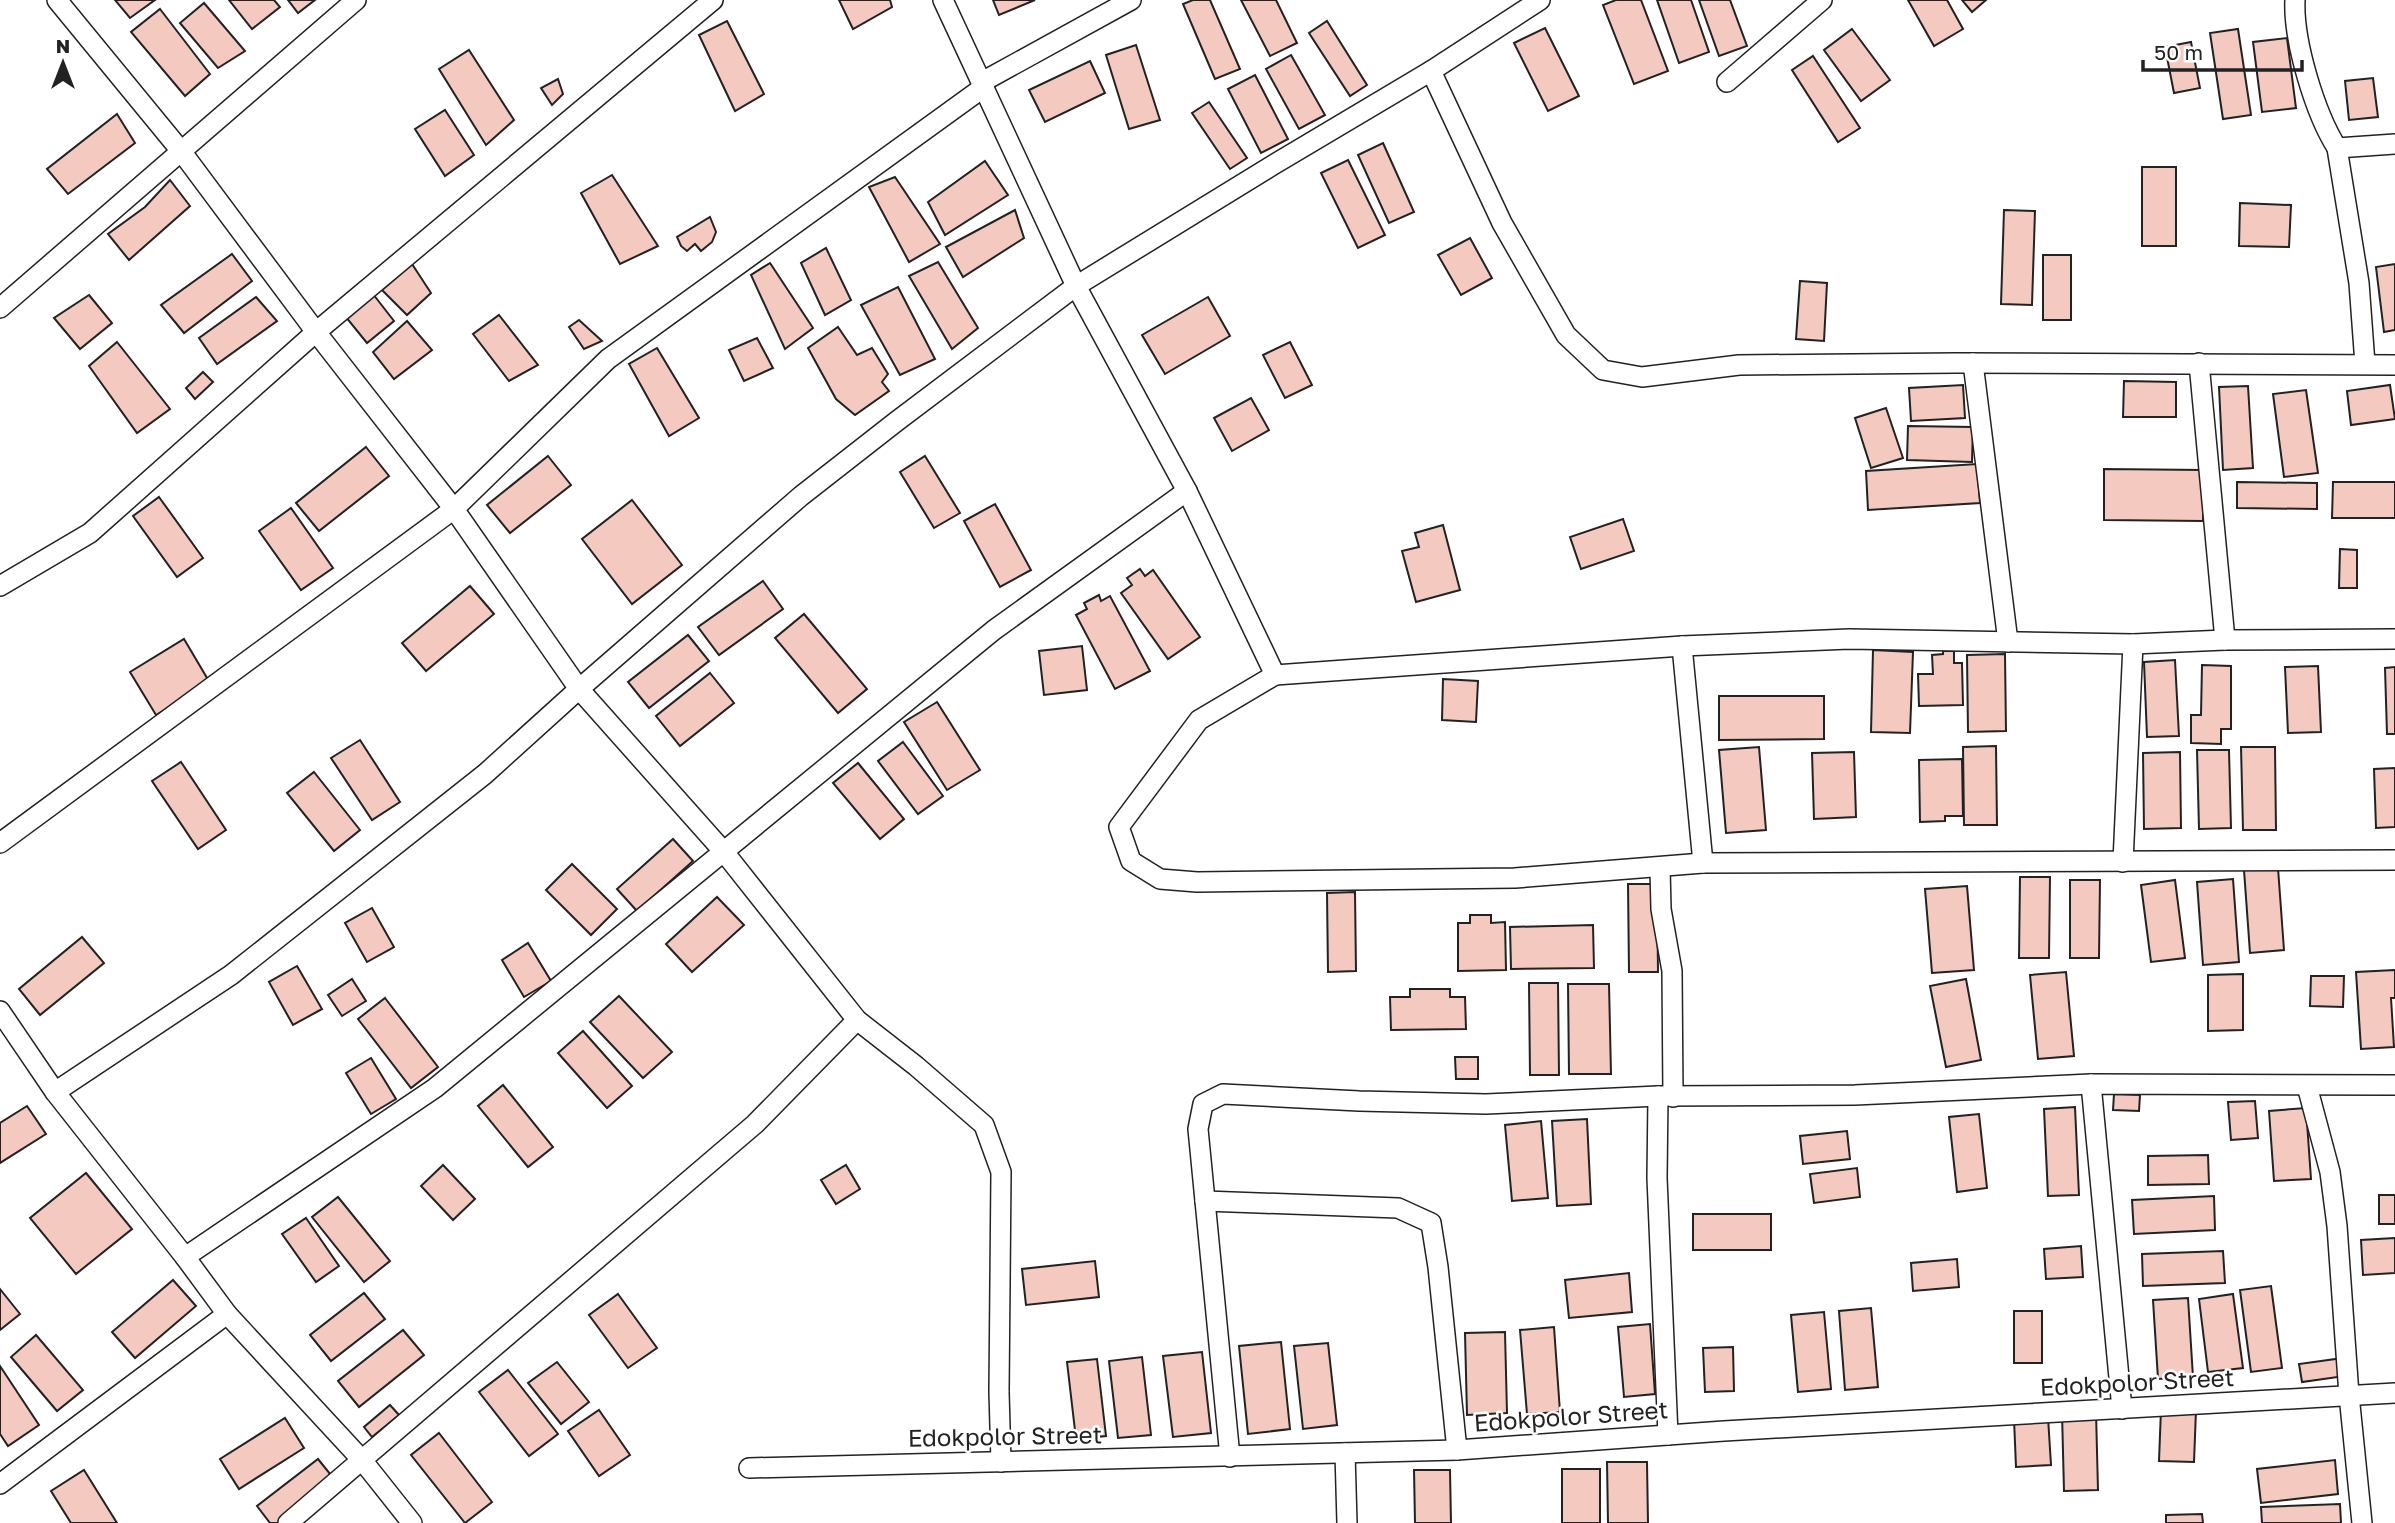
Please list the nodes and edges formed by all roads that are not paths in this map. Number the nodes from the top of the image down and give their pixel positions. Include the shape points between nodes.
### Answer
1 (57, 0) edge
2 (356, 0) edge
3 (713, 0) edge
4 (943, 0) edge
5 (1131, 0) edge
6 (1540, 0) edge
7 (1822, 0) edge
8 (2295, 0) edge
9 (1431, 71) junction
10 (1727, 82) dead end
11 (983, 84) junction
12 (2395, 144) edge
13 (2337, 148) junction
14 (181, 152) junction
15 (1076, 286) junction
16 (0, 308) edge
17 (316, 332) junction
18 (1973, 363) junction
19 (2199, 363) junction
20 (2365, 365) junction
21 (2395, 365) edge
22 (1187, 491) junction
23 (454, 509) junction
24 (0, 586) edge
25 (2395, 639) edge
26 (2224, 640) junction
27 (2008, 642) junction
28 (2133, 644) junction
29 (1682, 646) junction
30 (1275, 675) junction
31 (579, 688) junction
32 (0, 844) edge
33 (724, 852) junction
34 (2395, 860) edge
35 (2123, 862) junction
36 (1703, 863) junction
37 (1660, 868) junction
38 (0, 1010) edge
39 (857, 1020) junction
40 (2091, 1084) junction
41 (2395, 1085) edge
42 (2307, 1086) junction
43 (55, 1092) junction
44 (1666, 1097) junction
45 (1205, 1201) junction
46 (185, 1256) junction
47 (227, 1314) junction
48 (2395, 1393) edge
49 (2349, 1395) junction
50 (2122, 1409) junction
51 (1668, 1435) junction
52 (1457, 1450) junction
53 (1345, 1453) junction
54 (1230, 1457) junction
55 (362, 1460) junction
56 (1001, 1462) junction
57 (748, 1468) dead end
58 (0, 1484) edge
59 (288, 1523) edge
60 (412, 1523) edge
61 (1347, 1523) edge
62 (2362, 1523) edge

1 - 14 street
2 - 14 street
3 - 17 street
4 - 11 street
5 - 11 street
6 - 9 street
7 - 10 street
8 - 13 street via 2305,66
9 - 15 street
9 - 18 street via 1502,223 1559,324 1604,370 1642,377 1739,365
11 - 15 street
11 - 23 street via 608,359
12 - 13 street
13 - 20 street via 2359,283
14 - 16 street
14 - 17 street
15 - 22 street
15 - 31 street via 801,496
17 - 23 street
17 - 24 street via 90,533
18 - 19 street
18 - 27 street
19 - 20 street
19 - 26 street
20 - 21 street
22 - 30 street
22 - 33 street via 995,630
23 - 31 street
23 - 32 street
25 - 26 street
26 - 28 street
27 - 28 street
27 - 29 street via 1849,639
28 - 35 street
29 - 30 street
29 - 36 street
30 - 37 street via 1199,720 1119,827 1131,861 1160,879 1197,882 1515,878
31 - 33 street
31 - 43 street via 485,774 231,975
33 - 39 street
33 - 46 street via 435,1088
34 - 35 street
35 - 36 street
36 - 37 street
37 - 44 street via 1661,909 1672,971
38 - 43 street
39 - 55 street via 755,1124
39 - 56 street via 984,1125 1001,1172
40 - 42 street
40 - 44 street via 1855,1095
40 - 50 street
41 - 42 street
42 - 49 street via 2330,1172
43 - 46 street
44 - 45 street via 1486,1104 1223,1094 1203,1104 1198,1129
44 - 51 street via 1657,1178
45 - 52 street via 1398,1208 1431,1223
45 - 54 street
46 - 47 street
47 - 55 street
47 - 58 street
48 - 49 street, Edokpolor Street
49 - 50 street, Edokpolor Street
49 - 62 street
50 - 51 street, Edokpolor Street
51 - 52 street, Edokpolor Street
52 - 53 street, Edokpolor Street
53 - 54 street, Edokpolor Street
53 - 61 street
54 - 56 street, Edokpolor Street
55 - 59 street
55 - 60 street
56 - 57 street, Edokpolor Street

